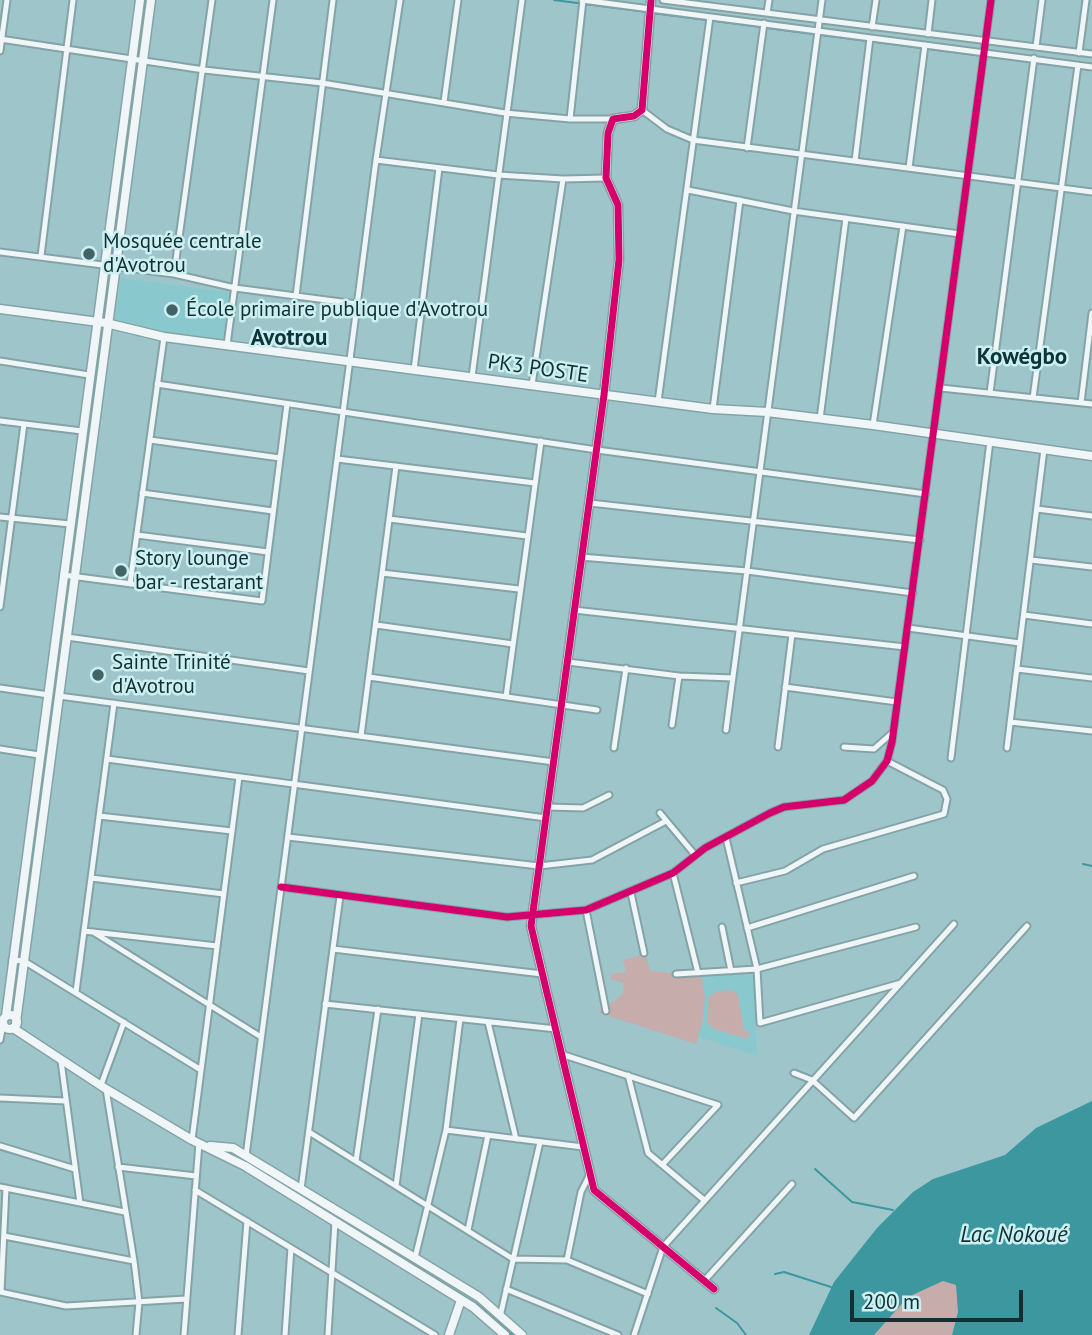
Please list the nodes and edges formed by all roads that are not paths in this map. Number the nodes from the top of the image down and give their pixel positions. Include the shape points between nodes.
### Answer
1 (7, 0) edge
2 (73, 0) edge
3 (140, 0) edge
4 (151, 0) edge
5 (212, 0) edge
6 (273, 0) edge
7 (333, 0) edge
8 (400, 0) edge
9 (458, 0) edge
10 (522, 0) edge
11 (583, 0) edge
12 (663, 0) edge
13 (769, 0) edge
14 (822, 0) edge
15 (876, 0) edge
16 (932, 0) edge
17 (991, 0) edge
18 (1041, 0) edge
19 (1086, 0) edge
20 (713, 3) edge
21 (651, 4) edge
22 (767, 13) junction
23 (710, 17) junction
24 (819, 20) junction
25 (764, 23) junction
26 (872, 27) junction
27 (881, 28) junction
28 (817, 31) junction
29 (928, 34) junction
30 (870, 38) junction
31 (1, 39) edge
32 (879, 40) junction
33 (986, 42) junction
34 (926, 45) junction
35 (1036, 47) junction
36 (66, 49) junction
37 (0, 51) edge
38 (984, 52) junction
39 (1079, 53) junction
40 (1092, 54) edge
41 (1034, 58) junction
42 (131, 60) junction
43 (143, 61) junction
44 (1078, 65) junction
45 (1092, 66) edge
46 (204, 70) junction
47 (263, 77) junction
48 (322, 83) junction
49 (386, 93) junction
50 (444, 102) junction
51 (642, 110) junction
52 (505, 113) junction
53 (570, 119) junction
54 (613, 119) junction
55 (693, 140) junction
56 (747, 148) junction
57 (800, 155) junction
58 (376, 160) junction
59 (855, 162) junction
60 (439, 168) junction
61 (909, 168) junction
62 (498, 175) junction
63 (968, 176) junction
64 (606, 178) junction
65 (563, 179) junction
66 (1018, 182) junction
67 (1061, 188) junction
68 (688, 190) junction
69 (1092, 192) edge
70 (740, 200) junction
71 (793, 211) junction
72 (846, 218) junction
73 (903, 226) junction
74 (960, 234) junction
75 (0, 252) edge
76 (41, 256) junction
77 (104, 266) junction
78 (115, 267) junction
79 (174, 274) junction
80 (234, 288) junction
81 (296, 296) junction
82 (357, 304) junction
83 (0, 309) edge
84 (1092, 313) edge
85 (95, 322) junction
86 (106, 323) junction
87 (164, 337) junction
88 (227, 345) junction
89 (0, 361) edge
90 (350, 361) junction
91 (414, 370) junction
92 (89, 376) junction
93 (472, 377) junction
94 (157, 384) junction
95 (532, 385) junction
96 (941, 388) junction
97 (990, 393) junction
98 (604, 395) junction
99 (1033, 398) junction
100 (658, 402) junction
101 (1080, 403) junction
102 (287, 404) junction
103 (1092, 404) edge
104 (713, 409) junction
105 (343, 412) junction
106 (767, 412) junction
107 (820, 419) junction
108 (0, 421) edge
109 (24, 424) junction
110 (873, 425) junction
111 (82, 431) junction
112 (935, 434) junction
113 (150, 440) junction
114 (541, 441) junction
115 (990, 441) junction
116 (1044, 449) junction
117 (597, 450) junction
118 (1092, 456) edge
119 (280, 458) junction
120 (337, 459) junction
121 (396, 466) junction
122 (760, 472) junction
123 (535, 483) junction
124 (142, 493) junction
125 (926, 494) junction
126 (590, 503) junction
127 (1037, 509) junction
128 (273, 511) junction
129 (1092, 516) edge
130 (0, 517) edge
131 (13, 519) junction
132 (389, 519) junction
133 (754, 520) junction
134 (70, 524) junction
135 (137, 535) junction
136 (527, 536) junction
137 (920, 540) junction
138 (268, 552) junction
139 (581, 557) junction
140 (1031, 559) junction
141 (1092, 567) edge
142 (747, 571) junction
143 (382, 573) junction
144 (63, 575) junction
145 (75, 577) junction
146 (130, 584) junction
147 (519, 589) junction
148 (913, 593) junction
149 (0, 607) edge
150 (574, 610) junction
151 (1024, 615) junction
152 (1092, 624) edge
153 (376, 625) junction
154 (740, 627) junction
155 (908, 628) junction
156 (792, 634) junction
157 (966, 636) junction
158 (67, 637) junction
159 (1020, 643) junction
160 (513, 644) junction
161 (905, 647) junction
162 (568, 662) junction
163 (626, 668) junction
164 (1017, 669) junction
165 (309, 671) junction
166 (679, 676) junction
167 (369, 677) junction
168 (733, 678) junction
169 (1092, 678) edge
170 (785, 687) junction
171 (0, 688) edge
172 (47, 695) junction
173 (59, 696) junction
174 (506, 697) junction
175 (897, 702) junction
176 (114, 704) junction
177 (562, 705) junction
178 (597, 710) dead end
179 (1010, 722) junction
180 (672, 725) dead end
181 (302, 728) junction
182 (726, 730) dead end
183 (894, 731) junction
184 (1092, 731) edge
185 (361, 736) junction
186 (778, 747) dead end
187 (844, 747) dead end
188 (614, 748) dead end
189 (1007, 748) dead end
190 (0, 749) edge
191 (39, 755) junction
192 (951, 758) dead end
193 (107, 759) junction
194 (887, 761) junction
195 (554, 762) junction
196 (239, 777) junction
197 (295, 784) junction
198 (609, 795) dead end
199 (548, 807) junction
200 (660, 813) dead end
201 (99, 816) junction
202 (546, 818) junction
203 (666, 821) junction
204 (232, 831) junction
205 (288, 837) junction
206 (726, 838) junction
207 (695, 855) junction
208 (539, 866) junction
209 (673, 873) junction
210 (914, 876) dead end
211 (91, 878) junction
212 (736, 883) junction
213 (281, 887) junction
214 (631, 893) junction
215 (224, 894) junction
216 (340, 896) junction
217 (586, 910) junction
218 (533, 916) junction
219 (954, 924) dead end
220 (1027, 926) dead end
221 (722, 927) dead end
222 (916, 927) dead end
223 (747, 928) junction
224 (84, 931) junction
225 (93, 932) junction
226 (217, 946) junction
227 (333, 949) junction
228 (644, 953) dead end
229 (12, 960) junction
230 (24, 961) junction
231 (757, 969) junction
232 (731, 971) junction
233 (698, 973) junction
234 (542, 974) junction
235 (676, 974) dead end
236 (901, 983) junction
237 (76, 992) junction
238 (210, 1003) junction
239 (325, 1003) junction
240 (378, 1010) junction
241 (606, 1011) dead end
242 (419, 1014) junction
243 (3, 1019) edge
244 (460, 1019) junction
245 (124, 1022) junction
246 (488, 1022) junction
247 (15, 1025) junction
248 (556, 1029) junction
249 (261, 1037) junction
250 (0, 1040) edge
251 (561, 1054) junction
252 (61, 1061) junction
253 (201, 1070) junction
254 (794, 1073) dead end
255 (628, 1075) junction
256 (812, 1080) junction
257 (103, 1087) junction
258 (0, 1098) edge
259 (66, 1101) junction
260 (446, 1130) junction
261 (309, 1132) junction
262 (488, 1135) junction
263 (516, 1139) junction
264 (540, 1142) junction
265 (198, 1143) junction
266 (0, 1146) edge
267 (583, 1147) junction
268 (246, 1156) junction
269 (356, 1161) junction
270 (662, 1165) junction
271 (245, 1166) junction
272 (118, 1167) junction
273 (75, 1168) junction
274 (590, 1174) junction
275 (196, 1176) junction
276 (792, 1184) dead end
277 (396, 1186) junction
278 (3, 1188) edge
279 (301, 1189) junction
280 (195, 1190) junction
281 (704, 1200) junction
282 (80, 1203) junction
283 (429, 1206) junction
284 (125, 1212) junction
285 (247, 1221) junction
286 (335, 1222) junction
287 (468, 1230) junction
288 (4, 1236) junction
289 (663, 1247) junction
290 (291, 1248) junction
291 (415, 1258) junction
292 (513, 1259) junction
293 (567, 1260) junction
294 (134, 1261) junction
295 (332, 1272) junction
296 (704, 1281) junction
297 (506, 1289) junction
298 (713, 1289) dead end
299 (0, 1292) edge
300 (648, 1294) junction
301 (186, 1299) junction
302 (461, 1300) junction
303 (139, 1302) junction
304 (500, 1317) junction
305 (328, 1333) edge
306 (136, 1335) edge
307 (184, 1335) edge
308 (238, 1335) edge
309 (285, 1335) edge
310 (335, 1335) edge
311 (435, 1335) edge
312 (449, 1335) edge
313 (505, 1335) edge
314 (522, 1335) edge
315 (618, 1335) edge
316 (634, 1335) edge

1 - 31 street
2 - 36 street
3 - 42 street
4 - 43 street
5 - 46 street
6 - 47 street
7 - 48 street
8 - 49 street
9 - 50 street
10 - 52 street
11 - 21 street
11 - 53 street
12 - 20 street
13 - 22 street
14 - 24 street
15 - 26 street
16 - 29 street
17 - 33 street
18 - 35 street
19 - 39 street
20 - 22 street
21 - 23 street
21 - 51 street
22 - 24 street
23 - 25 street
23 - 55 street
24 - 26 street
24 - 28 street
25 - 28 street
25 - 56 street
26 - 27 street
27 - 29 street
27 - 32 street
28 - 30 street
28 - 57 street
29 - 33 street
30 - 32 street
30 - 59 street
31 - 36 street
31 - 37 street
32 - 34 street
33 - 35 street
33 - 38 street
34 - 38 street
34 - 61 street
35 - 39 street
36 - 42 street
36 - 76 street
38 - 41 street
38 - 63 street
39 - 40 street
41 - 44 street
41 - 66 street
42 - 43 street
42 - 77 street
43 - 46 street
43 - 78 street
44 - 45 street
44 - 67 street
46 - 47 street
46 - 79 street
47 - 48 street
47 - 80 street
48 - 49 street
48 - 81 street
49 - 50 street
49 - 58 street
50 - 52 street
51 - 54 street
51 - 55 street via 667,129
52 - 53 street
52 - 62 street
53 - 54 street
54 - 64 street via 607,133
55 - 56 street
55 - 68 street
56 - 57 street
57 - 59 street
57 - 71 street
58 - 60 street
58 - 82 street
59 - 61 street
60 - 62 street
60 - 91 street
61 - 63 street
62 - 65 street
62 - 93 street
63 - 66 street
63 - 74 street
64 - 65 street
64 - 98 street via 618,205 619,260
65 - 95 street
66 - 67 street
66 - 97 street
67 - 69 street
67 - 99 street
68 - 70 street
68 - 100 street
70 - 71 street
70 - 104 street
71 - 72 street
71 - 106 street
72 - 73 street
72 - 107 street
73 - 74 street
73 - 110 street
74 - 96 street
75 - 76 street
76 - 77 street
77 - 78 street
77 - 85 street
78 - 79 street
78 - 86 street
79 - 80 street
80 - 81 street
80 - 88 street
81 - 82 street
82 - 90 street
83 - 85 street, PK3 POSTE
84 - 101 street
85 - 86 street, PK3 POSTE
85 - 92 street
86 - 87 street, PK3 POSTE
86 - 145 street
87 - 88 street, PK3 POSTE
87 - 94 street
88 - 90 street, PK3 POSTE
89 - 92 street
90 - 91 street, PK3 POSTE
90 - 105 street
91 - 93 street, PK3 POSTE
92 - 111 street
93 - 95 street, PK3 POSTE
94 - 102 street
94 - 113 street
95 - 98 street, PK3 POSTE
96 - 97 street
96 - 112 street
97 - 99 street
98 - 100 street, PK3 POSTE
98 - 117 street
99 - 101 street
100 - 104 street, PK3 POSTE
101 - 103 street
102 - 105 street
102 - 119 street
104 - 106 street, PK3 POSTE
105 - 114 street
105 - 120 street
106 - 107 street, PK3 POSTE
106 - 122 street
107 - 110 street, PK3 POSTE
108 - 109 street
109 - 111 street
109 - 131 street
110 - 112 street, PK3 POSTE
111 - 134 street
112 - 115 street, PK3 POSTE
112 - 125 street
113 - 119 street
113 - 124 street
114 - 117 street
114 - 123 street
115 - 116 street, PK3 POSTE
115 - 157 street
116 - 118 street, PK3 POSTE
116 - 127 street
117 - 122 street
117 - 126 street
119 - 128 street
120 - 121 street
120 - 165 street
121 - 123 street
121 - 132 street
122 - 125 street
122 - 133 street
123 - 136 street
124 - 128 street
124 - 135 street
125 - 137 street
126 - 133 street
126 - 139 street
127 - 129 street
127 - 140 street
128 - 138 street
130 - 131 street
131 - 134 street
131 - 149 street
132 - 136 street
132 - 143 street
133 - 137 street
133 - 142 street
134 - 144 street
135 - 138 street
135 - 146 street
136 - 147 street
137 - 148 street
138 - 146 street via 262,601
139 - 142 street
139 - 150 street
140 - 141 street
140 - 151 street
142 - 148 street
142 - 154 street
143 - 147 street
143 - 153 street
144 - 145 street
144 - 172 street
145 - 146 street
145 - 158 street
147 - 160 street
148 - 155 street
150 - 154 street
150 - 162 street
151 - 152 street
151 - 159 street
153 - 160 street
153 - 167 street
154 - 156 street
154 - 168 street
155 - 157 street
155 - 161 street
156 - 161 street
156 - 170 street
157 - 159 street
157 - 192 street
158 - 165 street
158 - 173 street
159 - 164 street
160 - 174 street
161 - 175 street
162 - 163 street
162 - 177 street
163 - 166 street
163 - 188 street
164 - 169 street
164 - 179 street
165 - 181 street
166 - 168 street
166 - 180 street
167 - 174 street
167 - 185 street
168 - 182 street
170 - 175 street
170 - 186 street
171 - 172 street
172 - 173 street
172 - 191 street
173 - 176 street
173 - 230 street
174 - 177 street
175 - 183 street
176 - 181 street
176 - 193 street
177 - 178 street
177 - 195 street
179 - 184 street
179 - 189 street
181 - 185 street
181 - 197 street
183 - 187 street via 874,749
183 - 194 street
185 - 195 street
190 - 191 street
191 - 229 street
193 - 196 street
193 - 201 street
194 - 206 street via 872,781 852,796 827,804 784,807
194 - 212 street via 943,790 947,799 944,814 823,849 785,871
195 - 199 street
196 - 197 street
196 - 204 street
197 - 202 street
197 - 205 street
198 - 199 street via 583,808
199 - 202 street
200 - 203 street
201 - 204 street
201 - 211 street
202 - 208 street
203 - 207 street
203 - 208 street via 592,860
204 - 215 street
205 - 208 street
205 - 213 street
206 - 207 street
206 - 212 street
207 - 209 street
208 - 218 street
209 - 214 street
209 - 233 street
210 - 223 street
211 - 215 street
211 - 224 street
212 - 223 street
213 - 216 street
213 - 249 street
214 - 217 street
214 - 228 street
215 - 226 street
216 - 218 street via 508,917
216 - 227 street
217 - 218 street
217 - 241 street
218 - 234 street via 531,926
219 - 236 street
220 - 256 street via 853,1118
221 - 232 street
222 - 231 street
223 - 231 street
224 - 225 street
224 - 237 street
225 - 226 street
225 - 238 street
226 - 238 street
227 - 234 street
227 - 239 street
229 - 230 street
229 - 243 street
230 - 237 street
230 - 247 street
231 - 232 street
231 - 236 street via 760,1023
232 - 233 street
233 - 235 street
234 - 248 street
236 - 256 street
237 - 245 street
238 - 249 street
238 - 253 street
239 - 240 street
239 - 261 street
240 - 242 street
240 - 269 street
242 - 244 street
242 - 277 street
243 - 247 street via 13,1017
243 - 250 street
244 - 246 street
244 - 260 street
245 - 253 street
245 - 257 street
246 - 248 street
246 - 263 street
247 - 252 street
248 - 251 street
249 - 268 street
251 - 255 street
251 - 267 street
252 - 257 street
252 - 259 street
253 - 265 street
254 - 256 street
255 - 270 street via 648,1153
255 - 270 street via 718,1105
256 - 281 street
257 - 265 street
257 - 272 street
258 - 259 street
259 - 273 street
260 - 262 street
260 - 283 street
261 - 269 street
261 - 279 street
262 - 263 street
262 - 287 street
263 - 264 street
264 - 267 street
264 - 292 street
265 - 268 street via 233,1148
265 - 271 street
265 - 275 street
266 - 273 street
267 - 274 street
268 - 271 street
268 - 279 street
269 - 277 street
270 - 281 street
271 - 286 street
272 - 275 street
272 - 284 street
273 - 282 street
274 - 289 street via 594,1190
274 - 293 street via 581,1192
275 - 280 street
276 - 296 street
277 - 283 street
278 - 282 street
278 - 288 street
279 - 291 street
280 - 285 street
280 - 301 street
281 - 289 street
282 - 284 street
283 - 287 street
283 - 291 street
284 - 294 street
285 - 290 street
285 - 308 street
286 - 295 street
286 - 302 street
287 - 292 street
288 - 294 street
288 - 299 street
289 - 296 street
289 - 300 street
290 - 295 street
290 - 309 street
291 - 304 street via 479,1297
292 - 293 street
292 - 297 street
293 - 300 street
294 - 303 street
295 - 305 street
295 - 311 street
296 - 298 street
297 - 304 street
297 - 315 street
299 - 303 street via 66,1306
300 - 316 street
301 - 303 street
301 - 307 street
302 - 312 street
302 - 313 street
303 - 306 street
304 - 314 street
305 - 310 street

